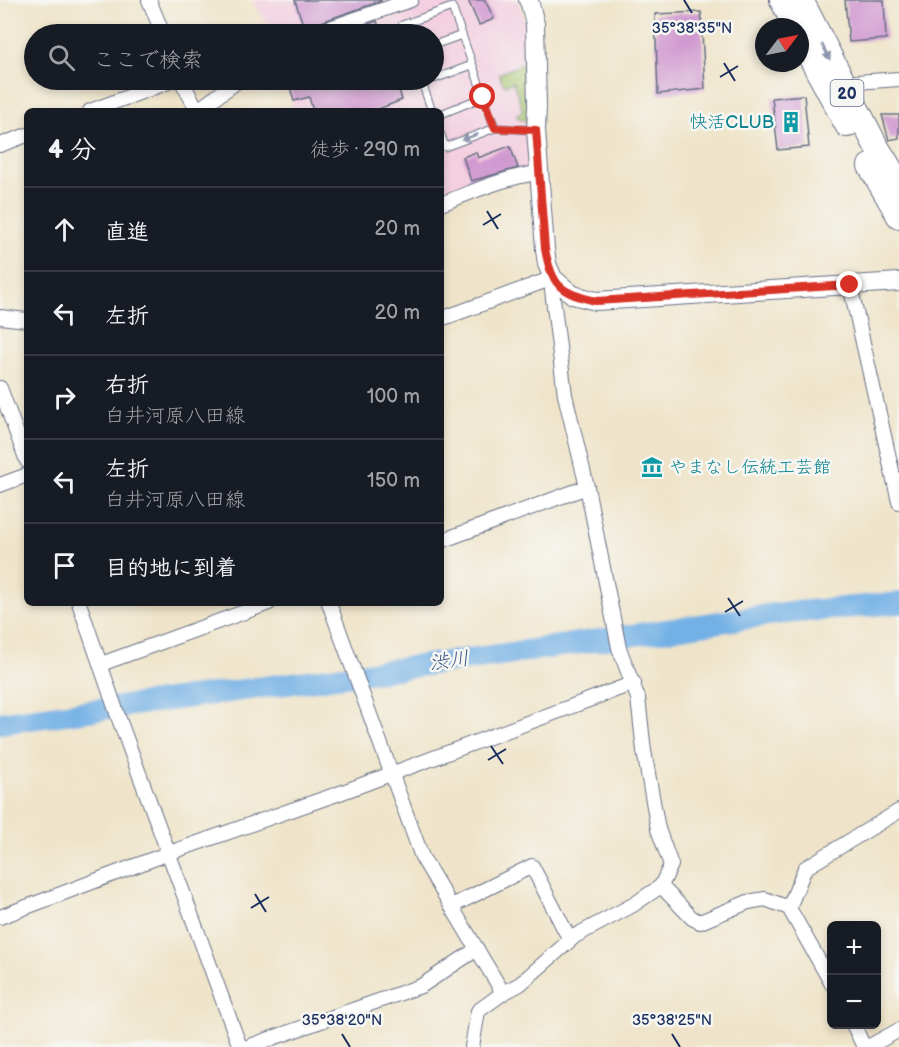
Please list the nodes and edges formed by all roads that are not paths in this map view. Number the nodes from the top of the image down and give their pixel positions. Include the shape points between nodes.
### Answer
1 (149, 0) edge
2 (411, 0) edge
3 (528, 0) edge
4 (782, 0) edge
5 (805, 16) edge
6 (159, 24) edge
7 (341, 24) edge
8 (407, 24) edge
9 (462, 35) junction
10 (444, 41) edge
11 (472, 65) junction
12 (444, 75) edge
13 (899, 79) edge
14 (842, 83) junction
15 (147, 90) edge
16 (187, 90) edge
17 (225, 90) edge
18 (425, 90) edge
19 (483, 97) junction
20 (98, 108) edge
21 (197, 108) edge
22 (201, 108) edge
23 (431, 108) edge
24 (444, 113) edge
25 (495, 128) junction
26 (536, 130) junction
27 (24, 136) edge
28 (444, 144) edge
29 (0, 145) edge
30 (540, 173) junction
31 (899, 183) edge
32 (444, 203) edge
33 (899, 216) edge
34 (553, 278) junction
35 (899, 282) edge
36 (850, 285) junction
37 (0, 317) edge
38 (444, 318) edge
39 (24, 320) edge
40 (0, 388) edge
41 (24, 453) edge
42 (24, 476) edge
43 (0, 485) edge
44 (587, 487) junction
45 (899, 502) edge
46 (444, 540) edge
47 (80, 606) edge
48 (261, 606) edge
49 (330, 606) edge
50 (101, 664) junction
51 (634, 683) junction
52 (393, 772) junction
53 (899, 811) edge
54 (169, 853) junction
55 (661, 886) junction
56 (452, 906) junction
57 (789, 908) junction
58 (0, 917) edge
59 (570, 940) junction
60 (477, 949) junction
61 (827, 977) edge
62 (503, 993) junction
63 (857, 1029) edge
64 (899, 1030) edge
65 (870, 1046) edge
66 (240, 1047) edge
67 (247, 1047) edge
68 (472, 1047) edge

1 - 6 street
2 - 7 street
3 - 26 main road via 535,24
4 - 5 highway, 20
5 -> 14 highway, 20
5 - 33 highway, 20 via 826,89
8 - 9 lane via 452,7
9 - 10 lane
9 - 11 lane
11 - 12 lane
11 - 19 lane
13 - 14 street
14 - 31 highway, 20
15 - 20 street
16 - 21 street
17 - 22 street
18 - 23 lane
19 - 24 lane
19 - 25 lane
25 - 26 lane
25 -> 28 lane via 445,147
26 - 30 main road
27 - 29 street
30 - 32 street
30 - 34 main road via 545,249
34 - 36 main road via 573,296 596,301
34 - 38 street
34 - 44 street via 565,395
35 - 36 main road
36 - 45 street
37 - 39 street
40 - 41 street
42 - 43 street
44 - 46 street
44 - 51 street via 619,648
47 - 50 street
48 - 50 street
49 - 52 street
50 - 54 street
51 - 52 street
51 - 55 street via 658,829 671,865
52 - 54 street
52 - 56 street via 422,857
53 - 57 street via 806,868
54 - 58 street
54 - 66 street
55 - 57 street via 700,922 765,899
55 - 59 street
56 - 59 street via 532,866
56 - 60 street
57 - 61 street
59 - 62 street via 520,984
60 - 62 street
60 - 67 street via 421,986
62 - 68 street via 478,1011
63 - 65 street
64 - 65 street

